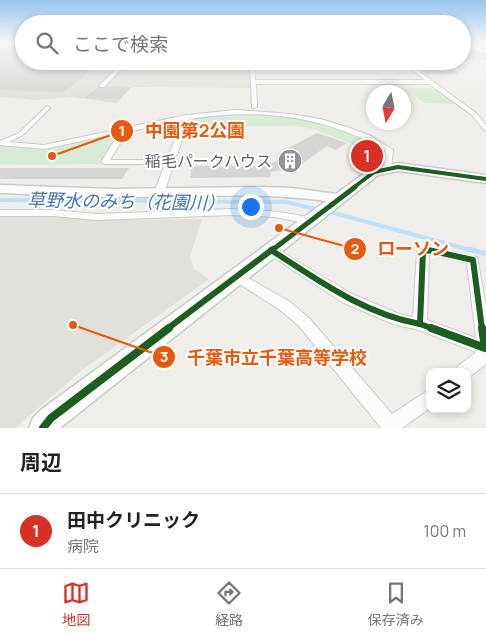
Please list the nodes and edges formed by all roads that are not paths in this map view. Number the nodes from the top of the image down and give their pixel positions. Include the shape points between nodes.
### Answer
1 (117, 70) edge
2 (252, 70) edge
3 (414, 70) edge
4 (253, 82) junction
5 (430, 82) junction
6 (102, 86) dead end
7 (254, 107) dead end
8 (47, 108) dead end
9 (474, 114) junction
10 (486, 114) edge
11 (186, 117) junction
12 (125, 129) junction
13 (486, 129) edge
14 (2, 144) edge
15 (170, 162) junction
16 (387, 168) junction
17 (486, 179) edge
18 (0, 189) edge
19 (159, 192) junction
20 (324, 210) junction
21 (0, 213) edge
22 (271, 250) junction
23 (236, 276) junction
24 (420, 324) junction
25 (485, 348) edge
26 (469, 368) edge
27 (426, 400) edge
28 (391, 427) edge
29 (43, 428) edge

1 - 6 street
2 - 4 street
3 - 5 street
4 - 5 street
4 - 7 street
5 - 9 street
8 - 14 street via 20,134
9 - 10 street
9 - 13 street
11 - 12 street
11 - 15 street
11 - 16 street via 206,113 264,114 342,126 388,150
12 - 14 street via 44,147
12 - 15 street via 105,162
15 - 19 street
16 - 17 street
16 - 20 street via 374,172
18 - 19 street
19 - 20 street via 292,192
20 - 21 street via 96,217
20 - 22 street
22 - 23 street
22 - 24 street via 347,298 398,320
23 - 28 street via 286,306 304,322
23 - 29 street via 51,418
24 - 25 street
24 - 25 street via 423,251 473,260
25 - 26 street via 482,358
27 - 28 street

